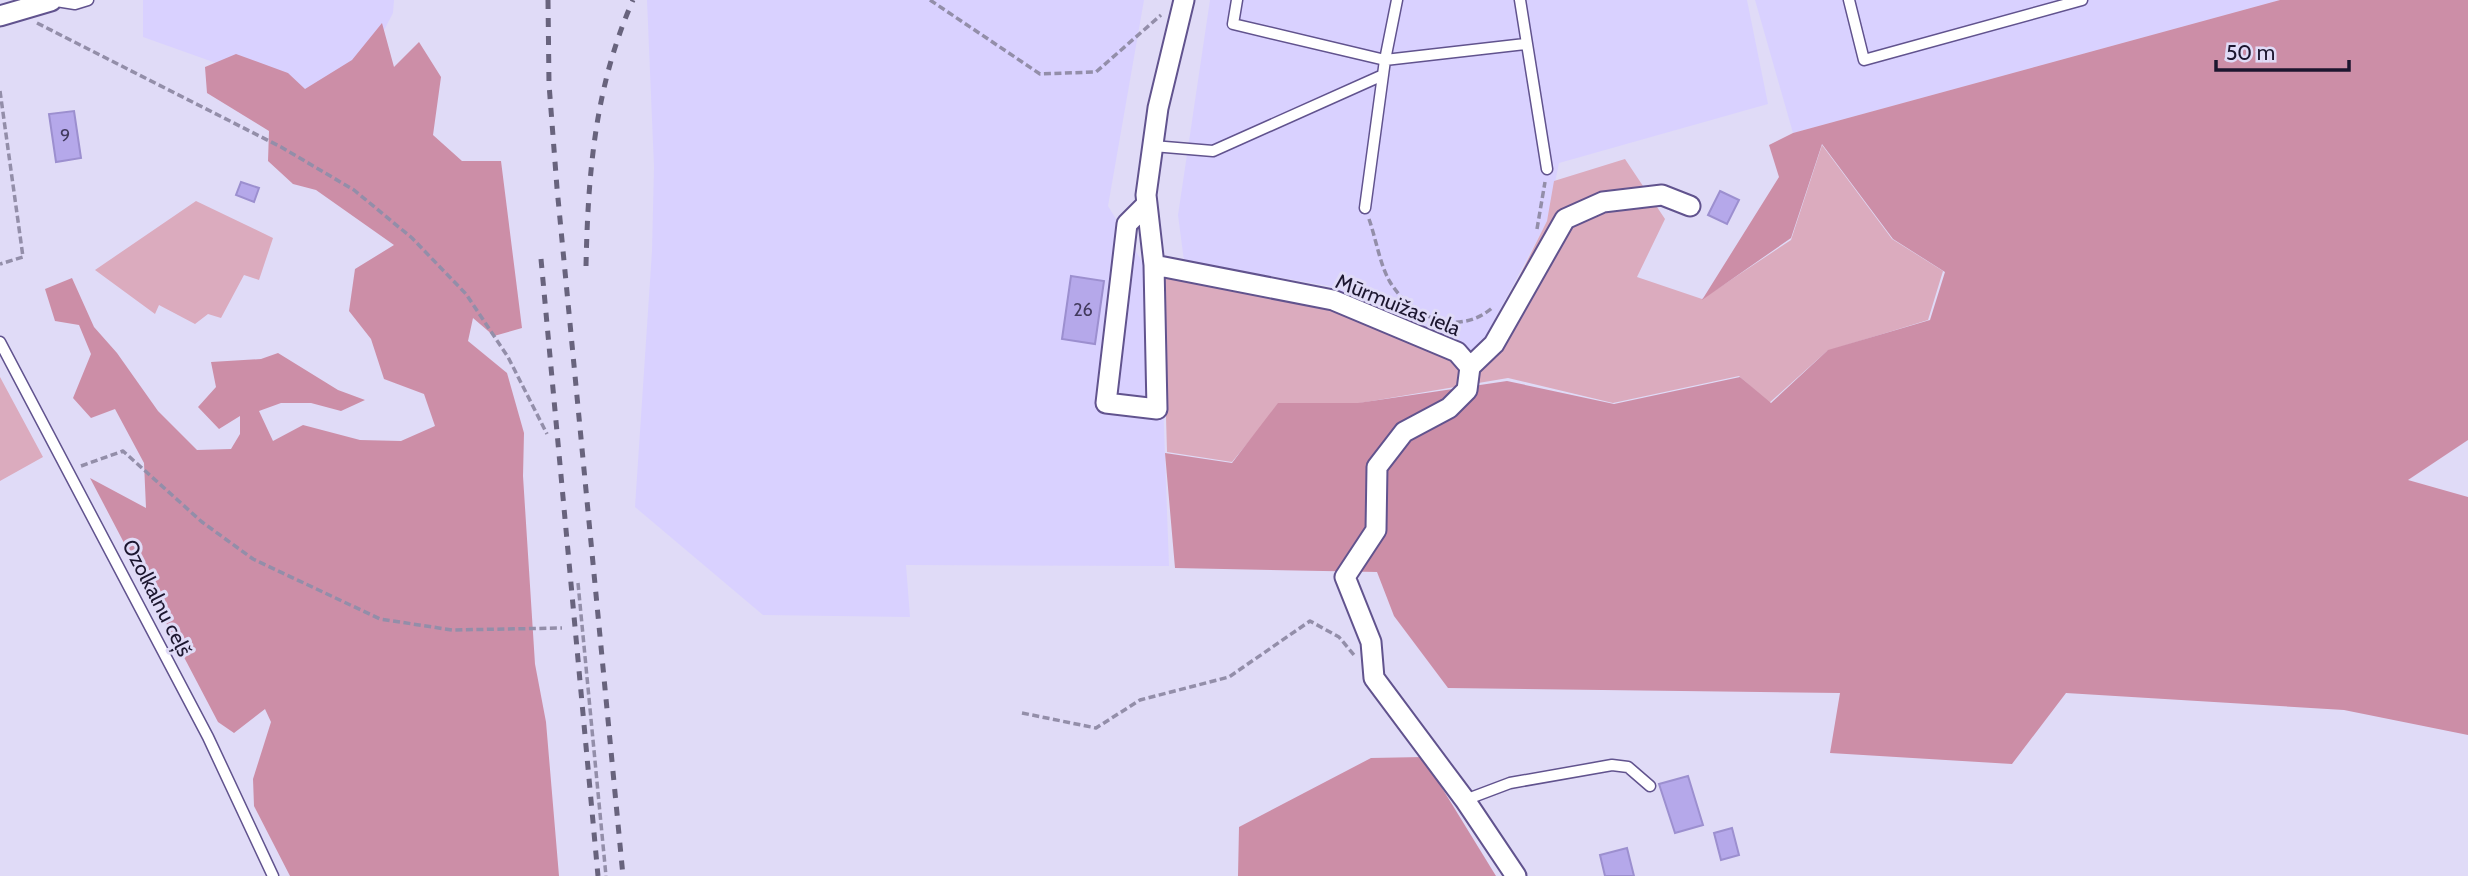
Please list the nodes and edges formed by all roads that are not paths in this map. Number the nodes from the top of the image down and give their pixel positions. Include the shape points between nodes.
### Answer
1 (88, 0) edge
2 (1237, 0) edge
3 (1397, 0) edge
4 (1520, 0) edge
5 (1849, 0) edge
6 (2082, 0) edge
7 (50, 1) edge
8 (1176, 5) edge
9 (0, 16) edge
10 (1525, 44) junction
11 (1385, 60) junction
12 (1383, 75) junction
13 (1153, 146) junction
14 (1547, 169) road end
15 (1147, 204) junction
16 (1690, 206) dead end
17 (1365, 208) road end
18 (1154, 265) junction
19 (0, 342) edge
20 (1471, 367) junction
21 (1650, 786) dead end
22 (1465, 800) junction
23 (273, 876) edge
24 (1516, 876) edge

1 - 7 lane via 75,4
2 - 11 lane via 1233,24
3 - 11 lane
4 - 10 lane
5 - 6 lane via 1864,60
7 - 9 street
8 - 13 street
10 - 11 lane
10 - 14 lane
11 - 12 lane
12 - 13 lane via 1213,151
12 - 17 lane
13 - 15 street
15 - 18 street
15 - 18 street via 1127,224 1106,402 1157,409
16 - 20 street via 1661,195 1603,202 1565,219 1494,344
18 - 20 street, Mūrmuižas iela via 1333,300 1458,352
19 - 23 lane, Ozolkalnu ceļš via 208,737
20 - 22 street, Mūrmuižas iela via 1467,390 1450,408 1405,432 1377,467 1376,530 1345,577 1371,642 1374,678
21 - 22 lane via 1628,767 1612,765 1510,783
22 - 24 street

